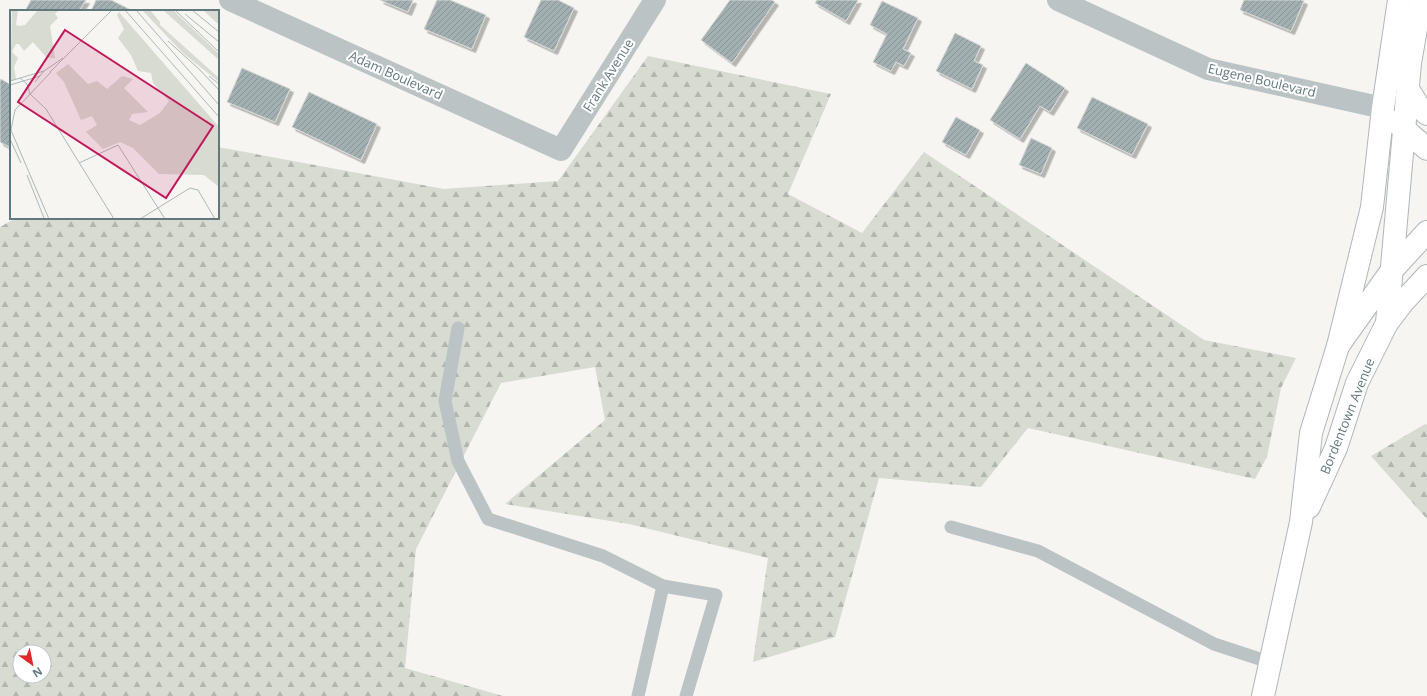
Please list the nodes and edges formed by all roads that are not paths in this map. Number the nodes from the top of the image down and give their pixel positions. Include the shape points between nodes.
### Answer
1 (230, 0) edge
2 (656, 0) edge
3 (1058, 0) edge
4 (1399, 0) edge
5 (1421, 0) edge
6 (1408, 89) junction
7 (1383, 108) junction
8 (1427, 114) edge
9 (1404, 130) junction
10 (1427, 149) edge
11 (561, 150) joint
12 (1427, 232) edge
13 (1392, 270) junction
14 (1427, 276) edge
15 (1387, 323) junction
16 (458, 328) dead end
17 (1338, 346) junction
18 (1301, 522) junction
19 (952, 527) dead end
20 (663, 586) junction
21 (1269, 662) junction
22 (638, 696) edge
23 (686, 696) edge
24 (1263, 696) edge

1 - 11 street, Adam Boulevard
2 - 11 street, Frank Avenue
3 - 7 street, Eugene Boulevard via 1208,69
4 - 7 main road
5 - 6 main road
6 - 8 main road via 1419,107
6 - 9 main road
7 - 9 main road
7 - 17 main road via 1372,207
9 - 10 main road
9 - 13 main road
12 - 13 main road, Bordentown Avenue
13 - 15 main road
13 - 17 main road, Bordentown Avenue
14 - 15 main road, Bordentown Avenue
15 - 18 main road, Bordentown Avenue via 1357,383 1336,448
16 - 20 lane via 445,401 458,461 488,519 603,556
17 - 18 main road, Bordentown Avenue via 1311,433
18 - 21 main road, Bordentown Avenue
19 - 21 lane via 1038,551 1214,644
20 - 22 lane
20 - 23 lane via 716,595
21 - 24 main road, Bordentown Avenue

